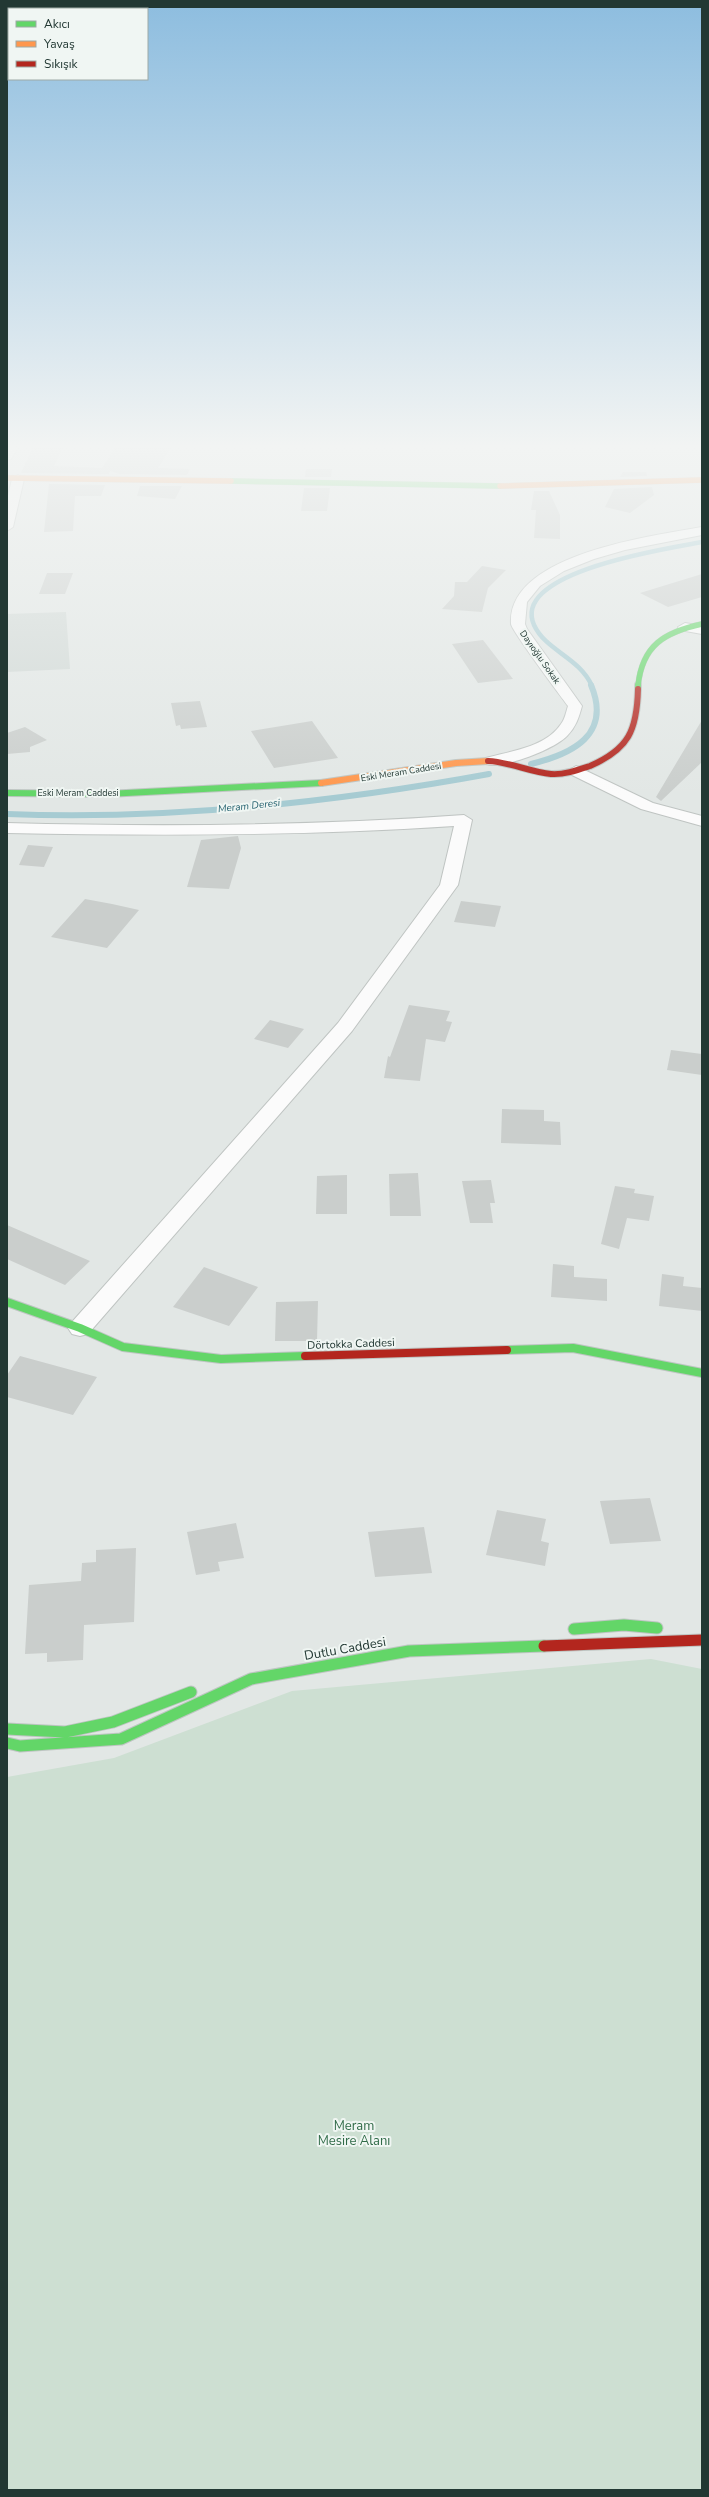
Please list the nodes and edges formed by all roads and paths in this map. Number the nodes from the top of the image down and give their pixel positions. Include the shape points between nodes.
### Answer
1 (570, 564) edge
2 (702, 624) edge
3 (685, 627) junction
4 (702, 630) edge
5 (492, 762) junction
6 (576, 771) junction
7 (7, 793) edge
8 (702, 821) edge
9 (7, 828) edge
10 (7, 1302) edge
11 (80, 1328) junction
12 (702, 1373) edge
13 (568, 1629) dead end
14 (665, 1629) dead end
15 (679, 1631) dead end
16 (702, 1634) edge
17 (702, 1640) edge
18 (261, 1667) dead end
19 (223, 1681) dead end
20 (200, 1689) dead end
21 (7, 1729) edge
22 (7, 1743) edge

1 - 5 street, Dayıoğlu Sokak via 559,567 531,585 518,604 518,625 575,706 570,723 558,737 528,751
2 - 3 street, Eski Meram Caddesi
3 - 4 street
3 - 6 street, Eski Meram Caddesi via 660,639 642,659 638,683 638,715 625,746 608,759
5 - 6 street, Eski Meram Caddesi via 554,774
5 - 7 street, Eski Meram Caddesi via 456,763 324,783 107,794
6 - 8 street via 647,806
9 - 11 street via 155,832 393,825 464,820 449,885 345,1028
10 - 11 street, Dörtokka Caddesi
11 - 12 street, Dörtokka Caddesi via 123,1347 221,1359 573,1348
13 - 14 street via 624,1625
15 - 16 street
17 - 22 street, Dutlu Caddesi via 409,1651 251,1679 121,1739 20,1746
18 - 19 street
20 - 21 street via 100,1725 65,1732

